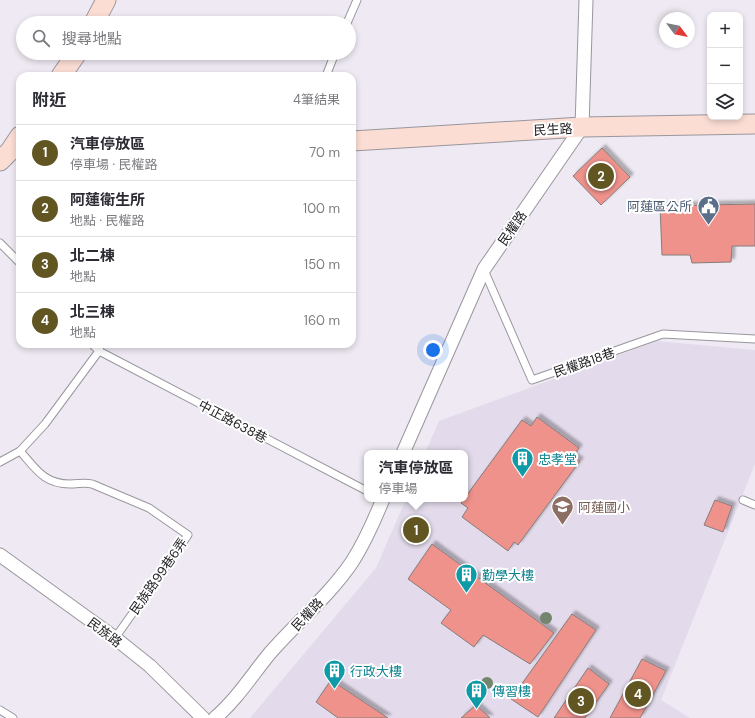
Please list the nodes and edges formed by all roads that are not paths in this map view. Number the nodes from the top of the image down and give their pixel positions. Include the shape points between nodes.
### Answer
1 (106, 0) edge
2 (357, 0) edge
3 (586, 0) edge
4 (98, 16) edge
5 (350, 16) edge
6 (72, 60) edge
7 (332, 60) edge
8 (64, 72) edge
9 (328, 72) edge
10 (755, 124) edge
11 (582, 127) junction
12 (356, 141) edge
13 (0, 243) edge
14 (16, 259) edge
15 (484, 269) junction
16 (755, 339) edge
17 (98, 348) edge
18 (101, 348) edge
19 (404, 450) edge
20 (20, 451) junction
21 (0, 462) edge
22 (364, 489) edge
23 (744, 500) dead end
24 (382, 502) edge
25 (755, 505) edge
26 (0, 555) edge
27 (115, 638) junction
28 (0, 710) edge
29 (12, 718) edge
30 (203, 718) edge
31 (215, 718) edge

1 - 4 street
2 - 5 lane
3 - 11 street
6 - 8 street
7 - 9 lane
10 - 11 street, 民生路
11 - 12 street, 民生路
11 - 15 street, 民權路
13 - 14 lane
15 - 16 lane, 民權路18巷 via 532,380 663,334
15 - 19 street, 民權路
17 - 20 lane via 45,424
18 - 22 lane, 中正路638巷
20 - 21 lane
20 - 27 lane, 民族路99巷6弄 via 44,478 58,484 92,484 149,508 188,535
23 - 25 lane
24 - 31 street, 民權路 via 366,539 335,583
26 - 27 street, 民族路
27 - 30 street, 民族路 via 150,666
28 - 29 lane

